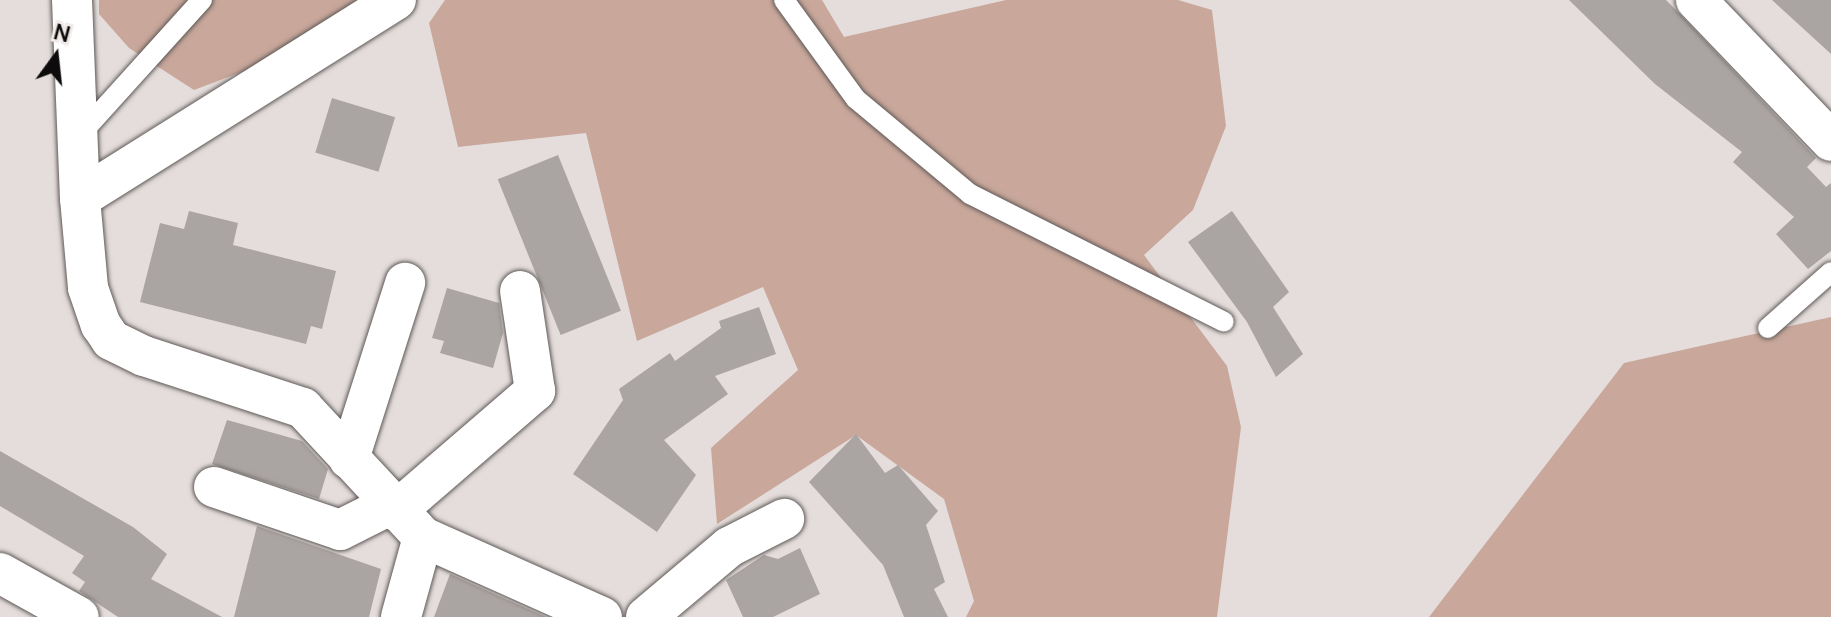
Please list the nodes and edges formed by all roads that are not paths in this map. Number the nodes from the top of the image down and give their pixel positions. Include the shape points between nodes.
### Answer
1 (72, 0) edge
2 (202, 0) edge
3 (396, 0) edge
4 (784, 0) edge
5 (1696, 0) edge
6 (78, 137) junction
7 (1831, 141) edge
8 (80, 198) junction
9 (1831, 272) edge
10 (405, 283) dead end
11 (520, 291) dead end
12 (1224, 322) dead end
13 (1768, 328) dead end
14 (349, 459) junction
15 (214, 487) dead end
16 (403, 518) junction
17 (784, 519) dead end
18 (0, 573) edge
19 (79, 617) edge
20 (401, 617) edge
21 (602, 617) edge
22 (646, 617) edge

1 - 6 street
2 - 6 lane
3 - 8 street
4 - 12 lane via 856,99 970,194
5 - 7 street
6 - 8 street
8 - 14 street via 88,288 111,340 279,394 303,408
9 - 13 lane
10 - 14 street
11 - 16 street via 535,391
14 - 16 street
15 - 16 street via 340,530
16 - 20 street
16 - 21 street
17 - 22 street via 729,547
18 - 19 street

